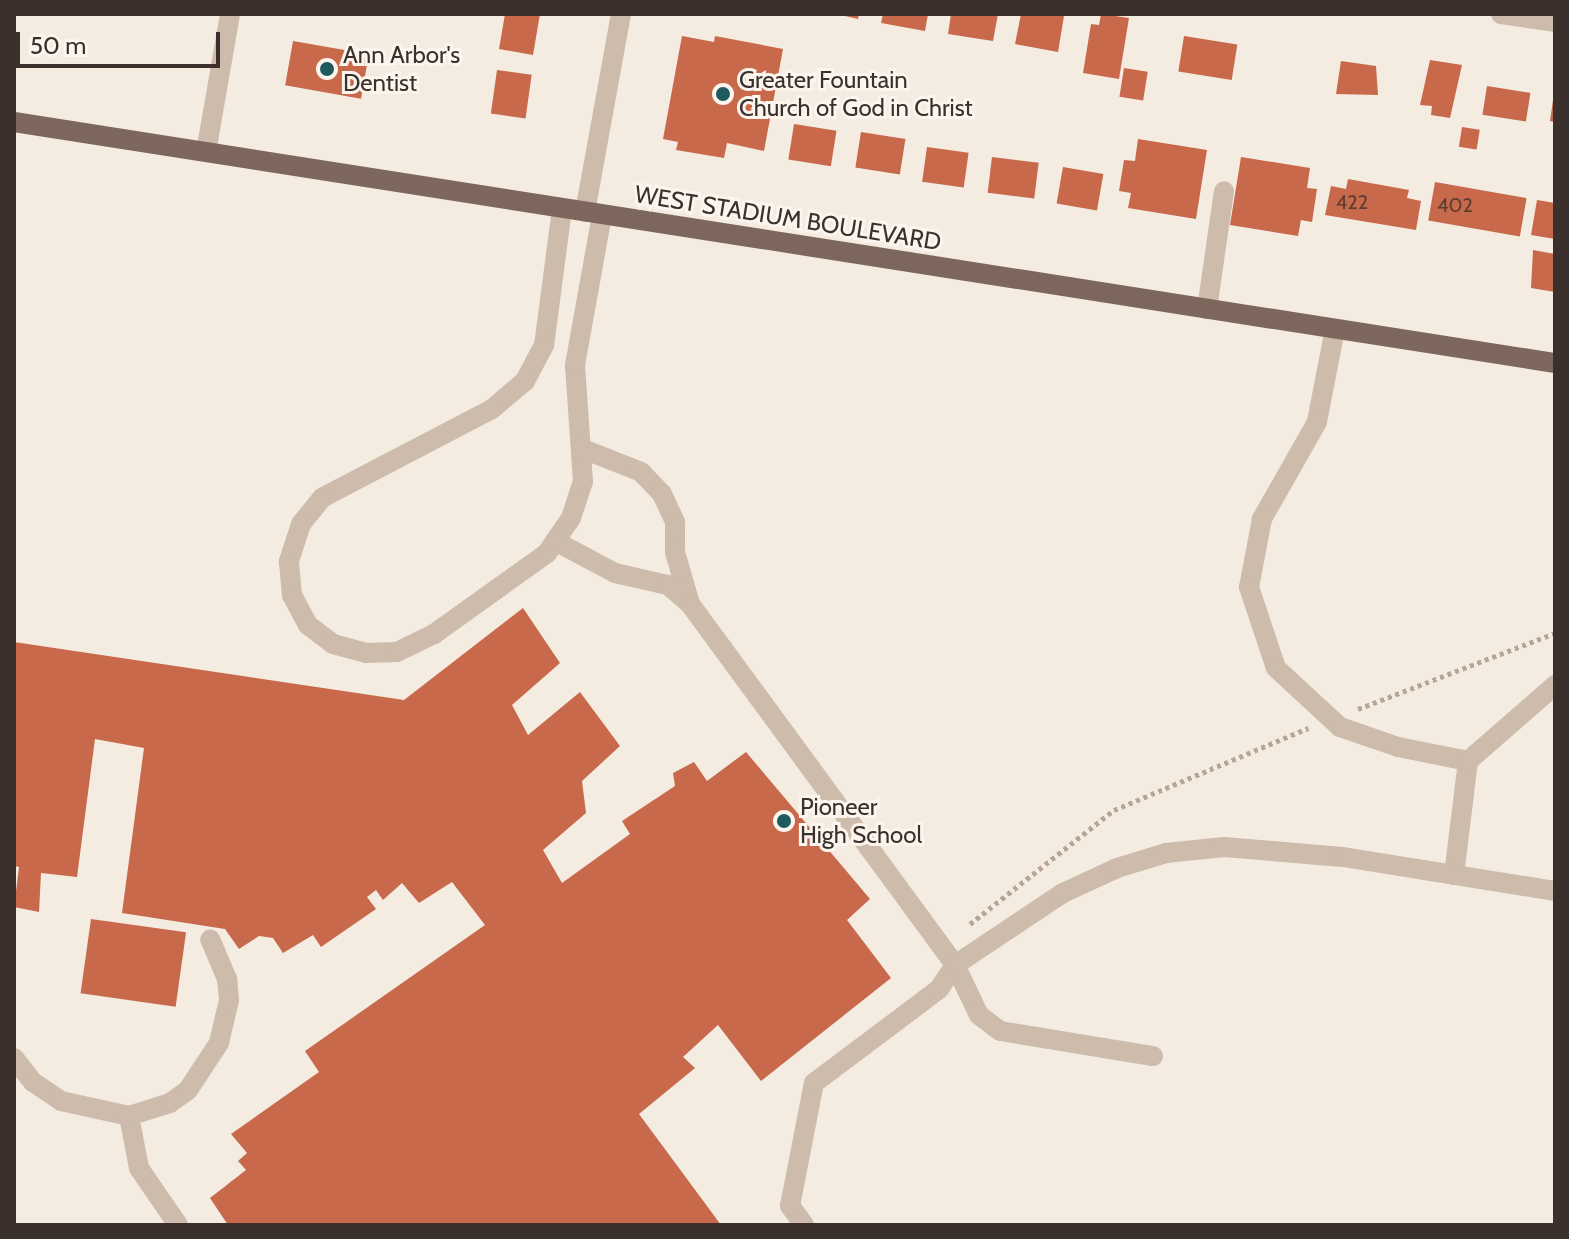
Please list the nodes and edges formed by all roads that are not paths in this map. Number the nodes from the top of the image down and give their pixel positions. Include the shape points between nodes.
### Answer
1 (230, 14) edge
2 (621, 14) edge
3 (1501, 14) edge
4 (1555, 22) edge
5 (14, 122) edge
6 (206, 152) junction
7 (1224, 191) dead end
8 (562, 209) junction
9 (594, 214) junction
10 (1207, 309) junction
11 (1335, 329) junction
12 (1555, 363) edge
13 (583, 449) junction
14 (555, 541) junction
15 (690, 604) junction
16 (1555, 685) edge
17 (1468, 761) junction
18 (1454, 875) junction
19 (1555, 891) edge
20 (210, 939) dead end
21 (955, 965) junction
22 (1153, 1056) dead end
23 (14, 1058) edge
24 (129, 1116) junction
25 (178, 1225) edge
26 (804, 1225) edge

1 - 6 street
2 - 9 street
3 - 4 street
5 - 6 main road, WEST STADIUM BOULEVARD
6 - 8 main road, WEST STADIUM BOULEVARD
7 - 10 street
8 - 9 main road, WEST STADIUM BOULEVARD
8 - 14 street via 544,345 525,381 492,409 322,498 297,537 289,562 292,595 308,625 333,644 366,653 397,652 434,634 547,553
9 - 10 main road, WEST STADIUM BOULEVARD
9 - 13 street via 575,365
10 - 11 main road, WEST STADIUM BOULEVARD
11 - 12 main road, WEST STADIUM BOULEVARD
11 - 17 street via 1317,422 1262,519 1249,587 1276,668 1340,727 1398,747
13 - 14 street via 583,482 571,518
13 - 15 street via 629,466 662,494 675,522 675,552
14 - 15 street via 615,573 668,585
15 - 21 street
16 - 17 street
17 - 18 street
18 - 19 street
18 - 21 street via 1343,857 1224,847 1166,853 1063,893
20 - 24 street via 227,979 229,1000 219,1043 188,1090 170,1103
21 - 22 street via 979,1015 1000,1031
21 - 26 street via 939,989 814,1083 790,1206
23 - 24 street via 33,1082 61,1101
24 - 25 street via 139,1168

